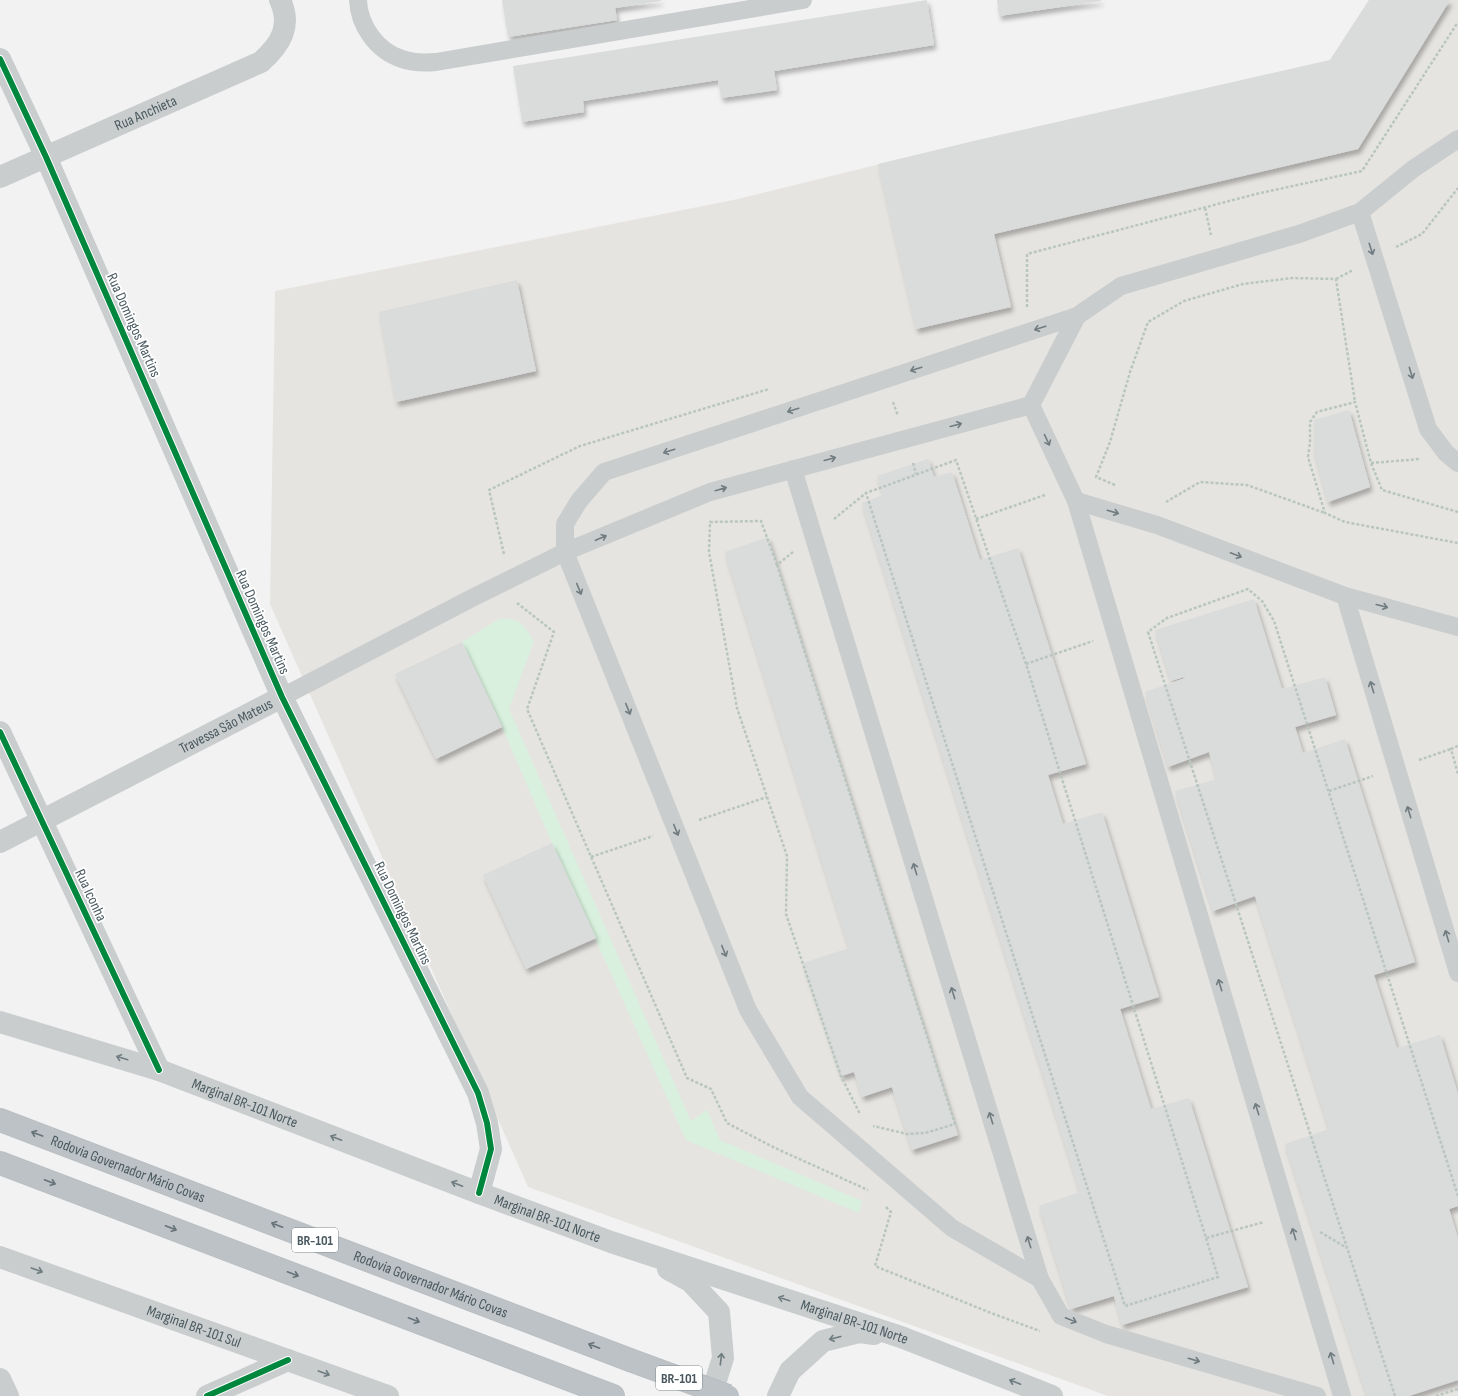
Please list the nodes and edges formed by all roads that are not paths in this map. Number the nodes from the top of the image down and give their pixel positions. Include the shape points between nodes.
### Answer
1 (280, 0) edge
2 (358, 0) edge
3 (803, 0) edge
4 (0, 59) edge
5 (1458, 138) edge
6 (46, 157) junction
7 (0, 177) edge
8 (1360, 212) junction
9 (1077, 316) junction
10 (1031, 405) junction
11 (1454, 460) edge
12 (793, 469) junction
13 (1072, 494) junction
14 (565, 552) junction
15 (1345, 596) junction
16 (1458, 627) edge
17 (282, 697) junction
18 (0, 732) edge
19 (42, 820) junction
20 (0, 842) edge
21 (1458, 973) edge
22 (0, 1022) edge
23 (159, 1070) junction
24 (0, 1120) edge
25 (0, 1163) edge
26 (479, 1193) junction
27 (611, 1242) junction
28 (0, 1257) edge
29 (1040, 1279) junction
30 (901, 1337) junction
31 (288, 1360) junction
32 (0, 1380) edge
33 (383, 1395) edge
34 (8, 1396) edge
35 (207, 1396) edge
36 (613, 1396) edge
37 (711, 1396) edge
38 (728, 1396) edge
39 (778, 1396) edge
40 (1052, 1396) edge
41 (1317, 1396) edge
42 (1342, 1396) edge

1 - 6 street, Rua Anchieta via 284,8 285,24 282,37 274,50 261,62
2 - 3 lane via 363,24 373,39 386,51 402,59 419,63
4 - 6 street, Rua Domingos Martins
5 - 8 lane via 1413,169
6 - 7 street, Rua Anchieta
6 - 17 street, Rua Domingos Martins
8 - 9 lane via 1298,234 1122,286
8 -> 11 lane via 1428,429
9 - 10 lane
9 -> 14 lane via 604,472 579,501 565,524
12 -> 10 lane, Travessa São Mateus
10 -> 13 lane
14 -> 12 lane, Travessa São Mateus via 710,492
29 -> 12 lane
13 -> 15 lane
42 -> 13 lane via 1116,634
14 - 17 lane, Travessa São Mateus
14 -> 29 lane via 748,1010 800,1097 952,1228
15 -> 16 lane
21 -> 15 lane
17 - 19 street, Travessa São Mateus
17 - 26 street, Rua Domingos Martins via 478,1093 491,1149
18 - 19 street, Rua Iconha
19 - 20 street, Travessa São Mateus
19 - 23 street, Rua Iconha
23 -> 22 main road, Marginal BR-101 Norte
26 -> 23 main road, Marginal BR-101 Norte
38 -> 24 highway, Rodovia Governador Mário Covas / BR-101, bridge
25 -> 36 highway, BR-101
26 - 27 main road, Marginal BR-101 Norte
30 -> 27 main road, Marginal BR-101 Norte
37 -> 27 main road via 723,1358 719,1312 690,1281
28 -> 31 main road, Marginal BR-101 Sul
29 -> 41 lane via 1060,1316 1106,1334
30 -> 39 main road via 858,1332 824,1341 790,1371
40 -> 30 main road, Marginal BR-101 Norte
31 -> 33 main road, Marginal BR-101 Sul
31 - 35 street
32 - 34 street

